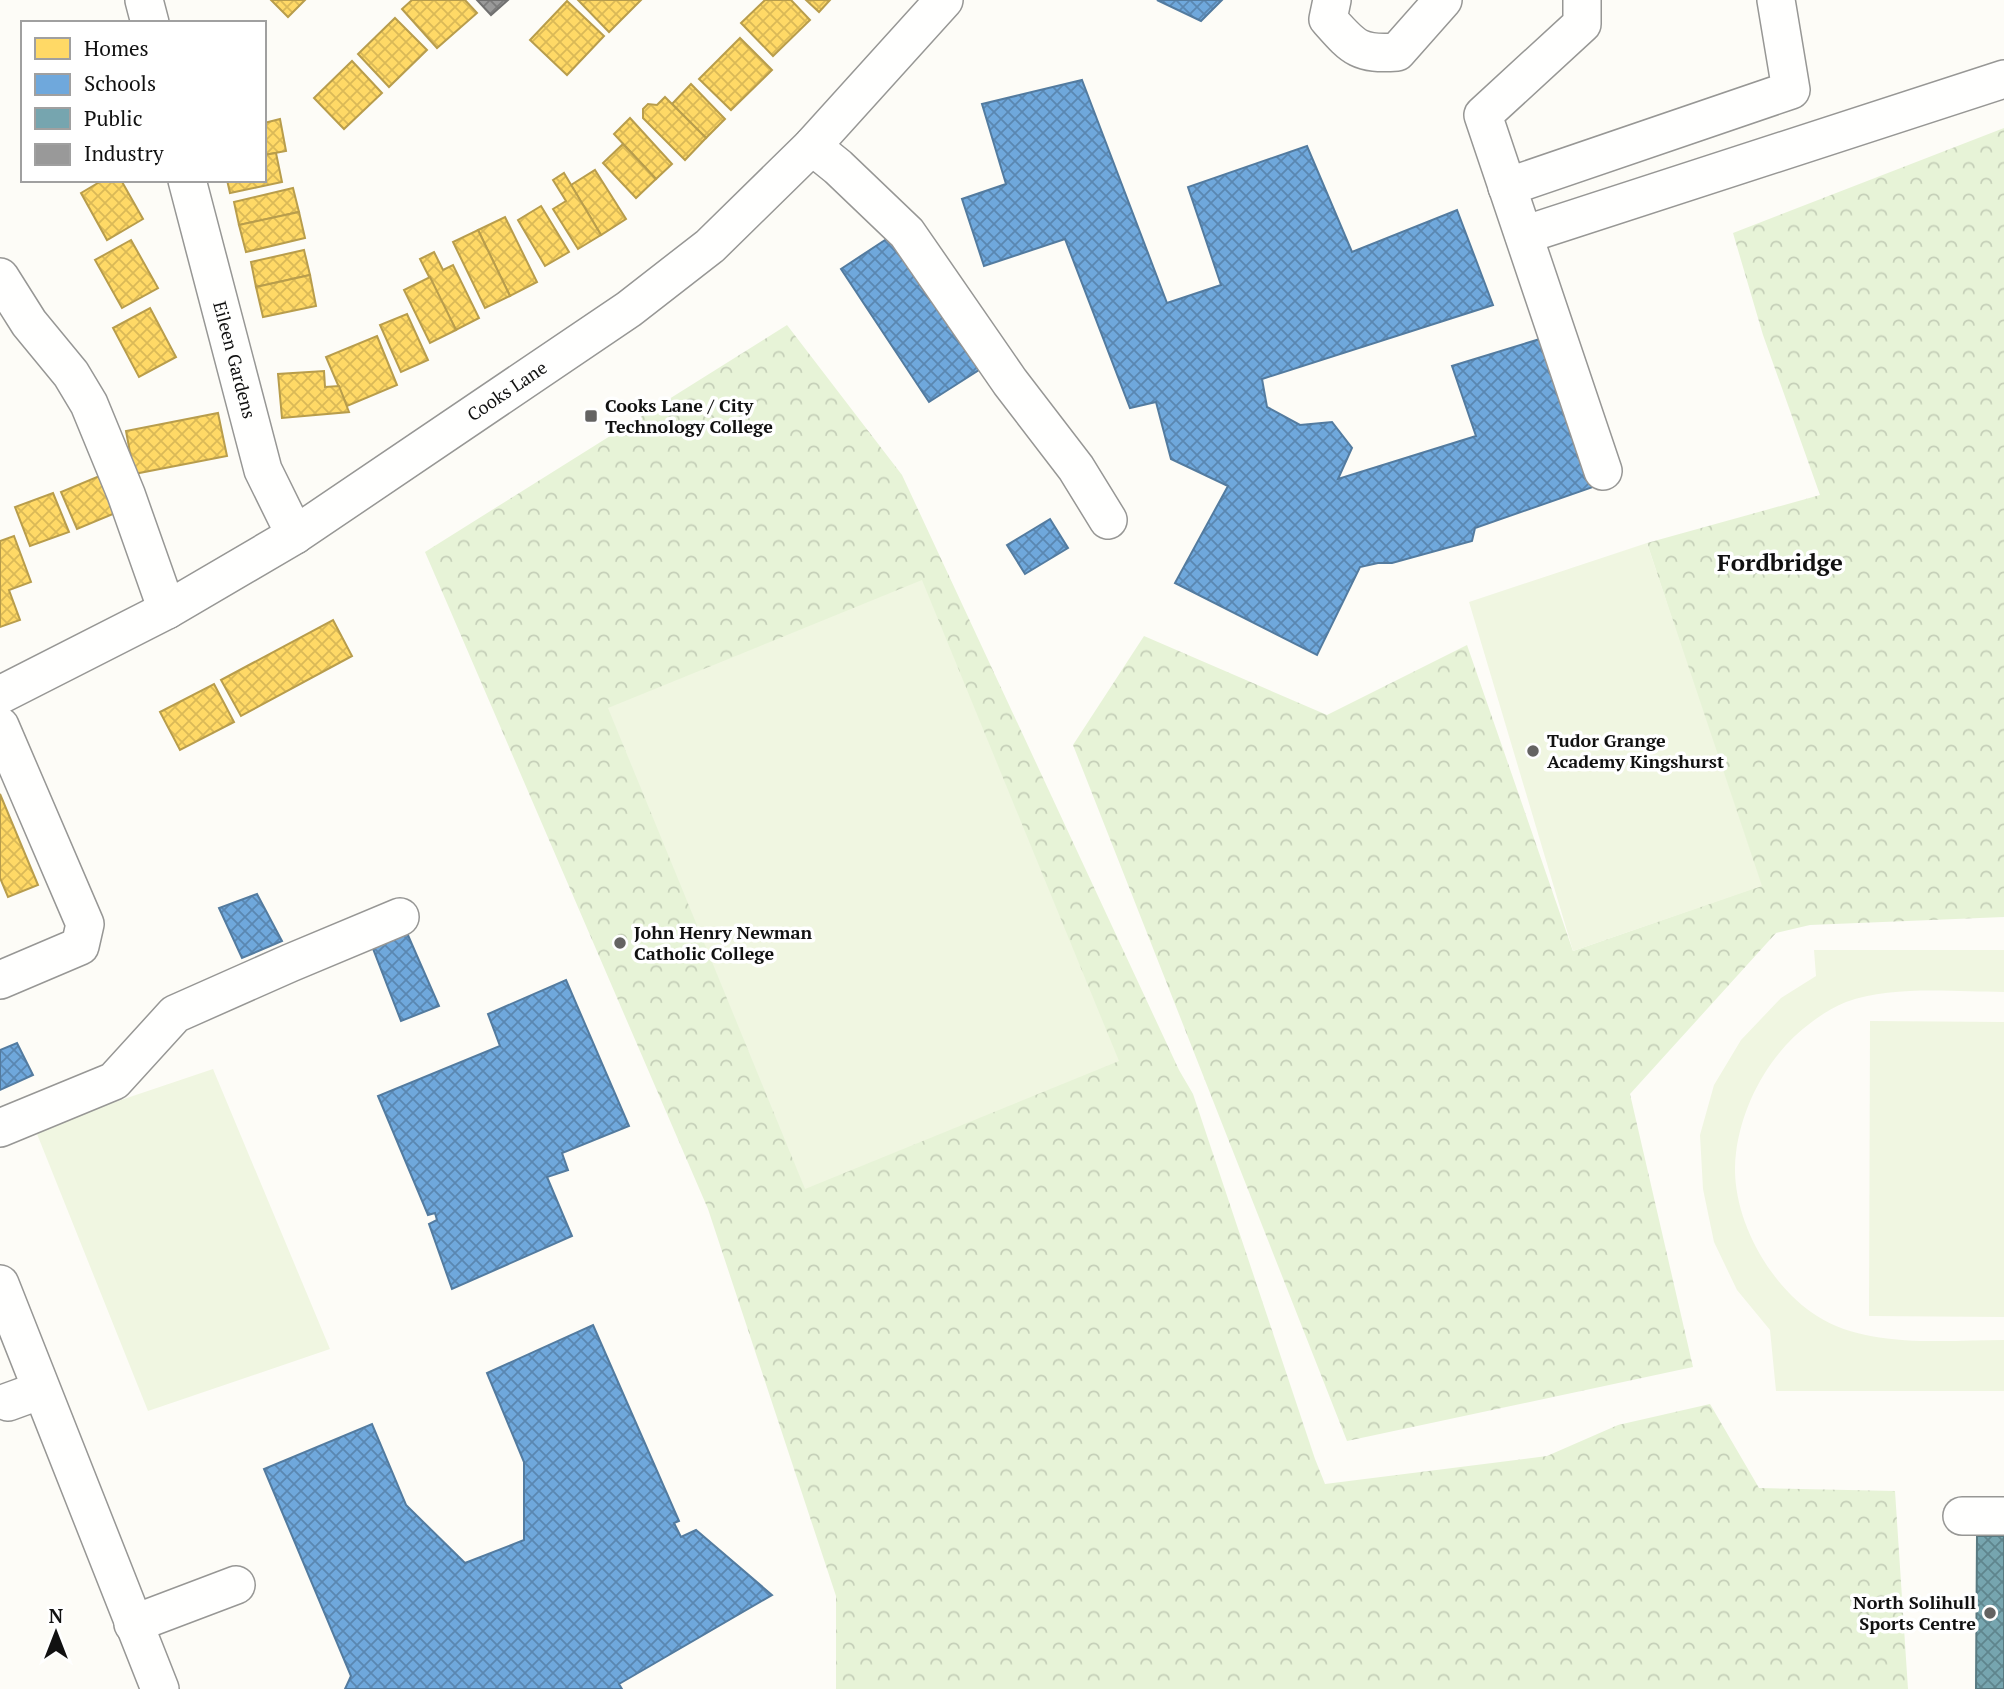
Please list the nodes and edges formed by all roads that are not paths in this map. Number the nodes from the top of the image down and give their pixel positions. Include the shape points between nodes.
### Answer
1 (144, 0) edge
2 (944, 0) edge
3 (1332, 0) edge
4 (1443, 0) edge
5 (1582, 0) edge
6 (1776, 0) edge
7 (149, 21) edge
8 (2004, 79) edge
9 (812, 146) junction
10 (188, 182) edge
11 (1507, 187) junction
12 (1524, 235) junction
13 (0, 277) edge
14 (1604, 471) dead end
15 (1108, 520) dead end
16 (295, 535) junction
17 (167, 610) junction
18 (0, 695) edge
19 (0, 726) edge
20 (400, 917) dead end
21 (1, 980) edge
22 (0, 1128) edge
23 (0, 1284) edge
24 (1962, 1516) dead end
25 (2004, 1516) edge
26 (236, 1585) dead end
27 (133, 1624) junction
28 (160, 1689) edge

1 - 7 street
2 - 9 street, Cooks Lane
3 - 4 street via 1328,19 1348,41 1371,54 1397,52
5 - 11 street via 1582,24 1483,115
6 - 11 street via 1791,90
8 - 12 street
9 - 15 street via 907,233 1076,468
9 - 16 street, Cooks Lane via 710,246 629,309
10 - 16 street, Eileen Gardens via 263,470
11 - 12 street
12 - 14 street
13 - 17 street via 89,404 127,494
16 - 17 street, Cooks Lane
17 - 18 street, Cooks Lane
19 - 21 street via 85,924 80,946
20 - 22 street via 175,1014 114,1081
23 - 27 street via 25,1396
24 - 25 street
26 - 27 street
27 - 28 street

